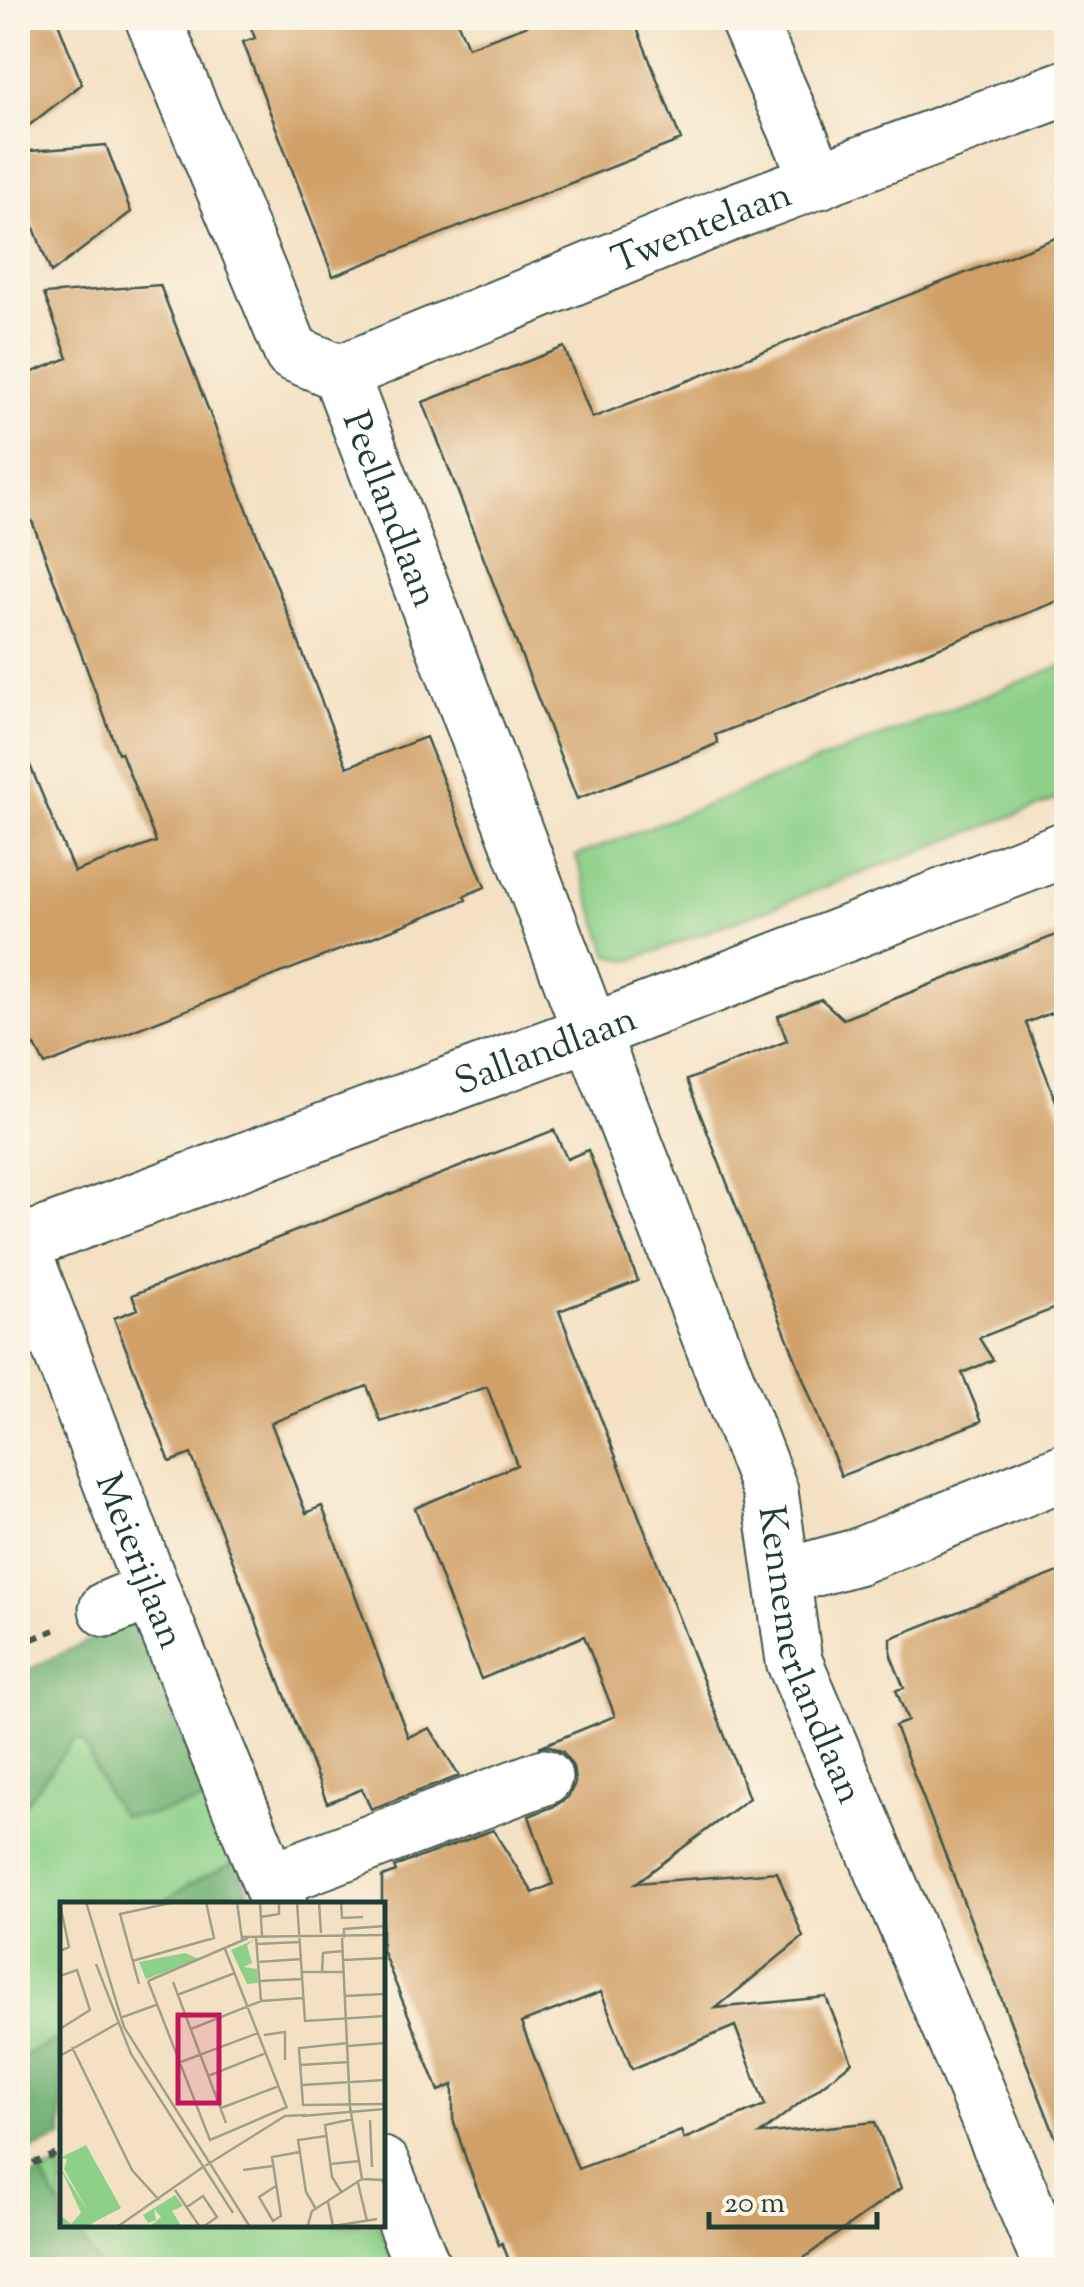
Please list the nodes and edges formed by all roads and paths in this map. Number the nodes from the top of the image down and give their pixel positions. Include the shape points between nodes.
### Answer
1 (153, 18) edge
2 (747, 18) edge
3 (1066, 88) edge
4 (820, 181) junction
5 (340, 373) junction
6 (1066, 849) edge
7 (590, 1032) junction
8 (19, 1241) edge
9 (1066, 1471) edge
10 (783, 1577) junction
11 (544, 1777) dead end
12 (275, 1893) edge
13 (60, 2153) edge
14 (18, 2168) edge
15 (385, 2172) edge
16 (424, 2270) edge
17 (1053, 2270) edge

1 - 5 street, Peellandlaan via 292,353
2 - 4 street
3 - 4 street, Twentelaan
4 - 5 street, Twentelaan
5 - 7 street, Peellandlaan
6 - 7 street, Sallandlaan
7 - 8 street, Sallandlaan
7 - 10 street, Kennemerlandlaan via 770,1491
8 - 12 street, Meierijlaan via 130,1600
9 - 10 street via 856,1557
10 - 17 street, Kennemerlandlaan via 794,1660
11 - 12 street, Meierijlaan
13 - 14 path
15 - 16 street

